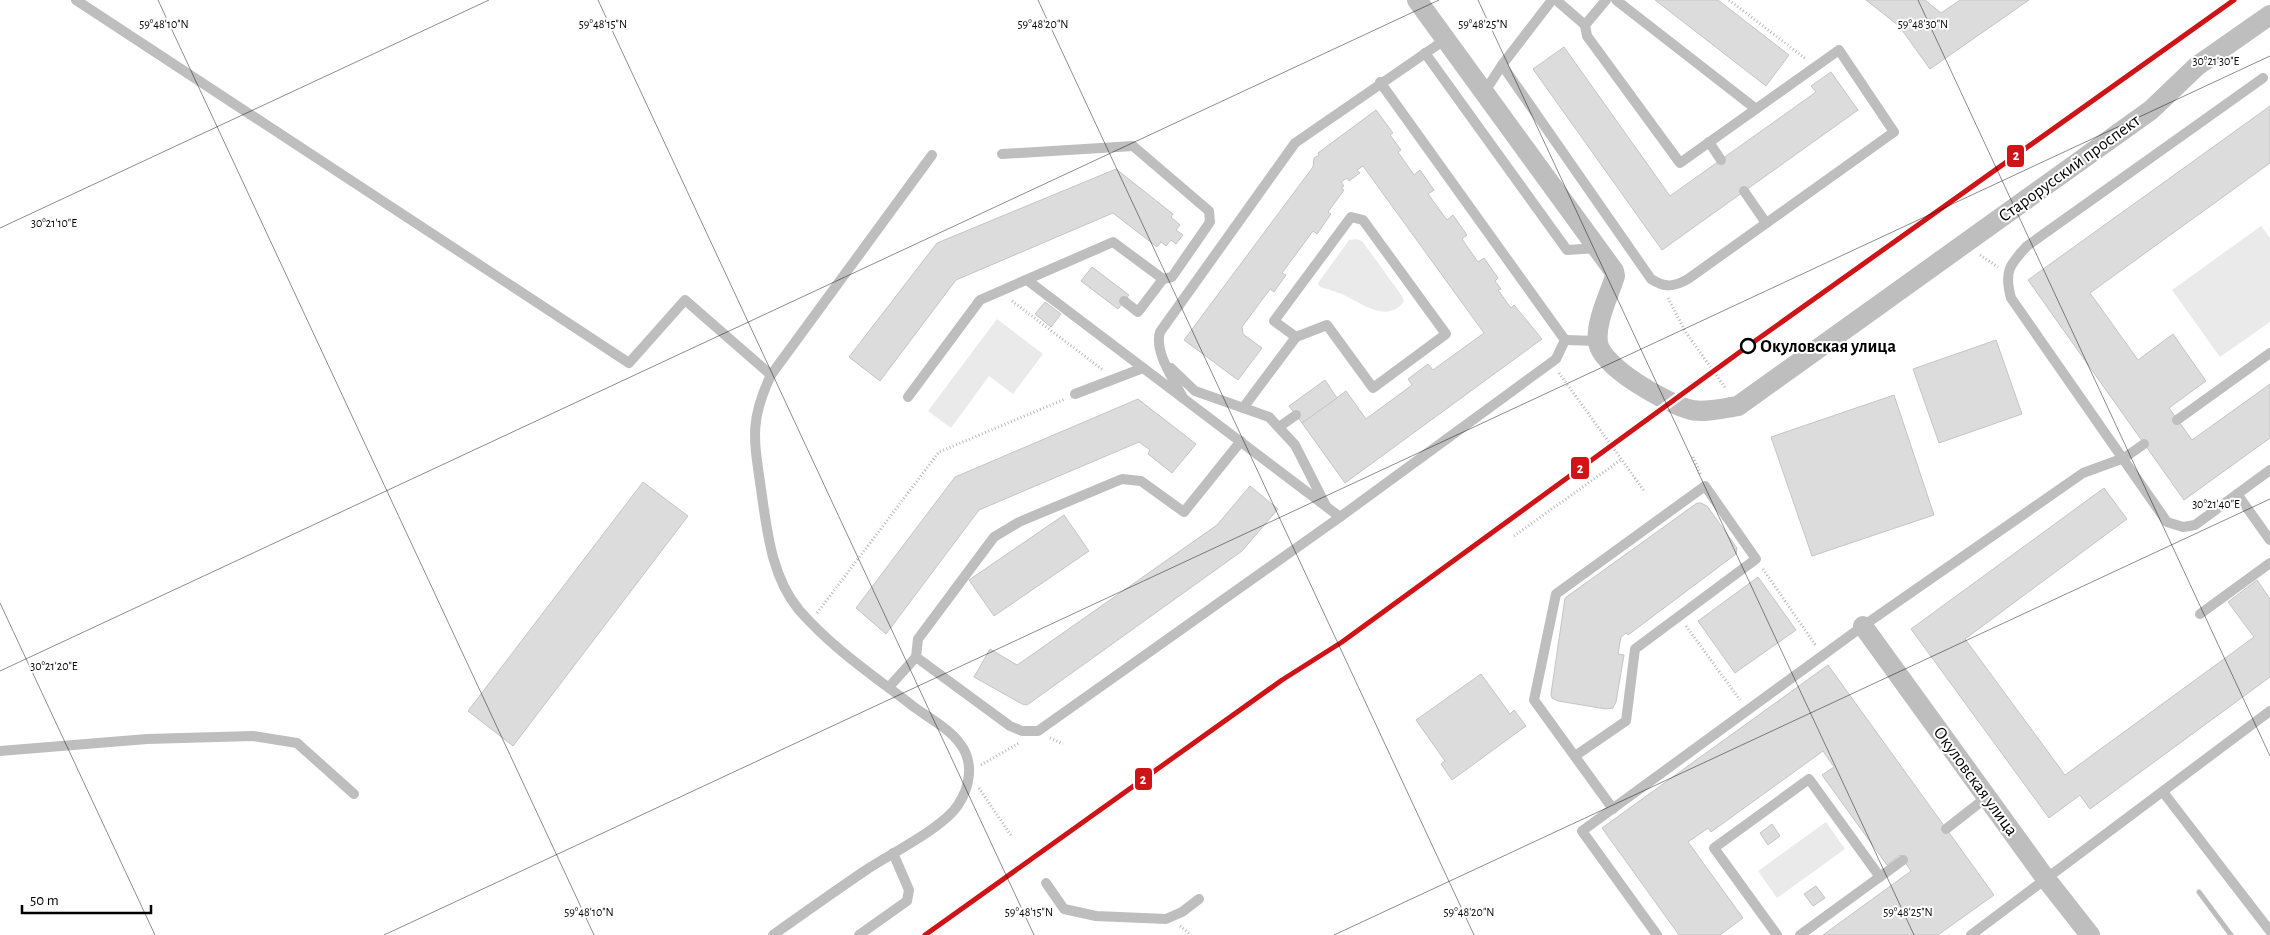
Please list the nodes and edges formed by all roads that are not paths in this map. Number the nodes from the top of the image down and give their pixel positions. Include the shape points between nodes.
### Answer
1 (76, 0) edge
2 (1417, 0) edge
3 (1554, 0) edge
4 (1606, 0) edge
5 (1616, 0) edge
6 (2270, 15) edge
7 (1585, 25) junction
8 (1446, 38) junction
9 (1425, 53) junction
10 (1502, 65) junction
11 (2263, 78) dead end
12 (1380, 82) junction
13 (1484, 93) junction
14 (1756, 108) junction
15 (1709, 142) junction
16 (1002, 154) dead end
17 (932, 156) dead end
18 (1721, 160) dead end
19 (1744, 192) dead end
20 (1766, 223) junction
21 (1598, 248) junction
22 (1163, 279) junction
23 (1027, 280) junction
24 (1124, 301) dead end
25 (1296, 337) junction
26 (1565, 340) junction
27 (1598, 341) junction
28 (2270, 353) edge
29 (1165, 362) junction
30 (1143, 368) junction
31 (771, 375) junction
32 (1075, 394) road end
33 (908, 397) dead end
34 (1184, 398) junction
35 (1244, 408) junction
36 (1296, 415) dead end
37 (2178, 420) dead end
38 (1279, 427) junction
39 (1241, 441) junction
40 (2144, 444) dead end
41 (2124, 458) junction
42 (2270, 470) edge
43 (2237, 494) junction
44 (1326, 506) junction
45 (1340, 517) junction
46 (2270, 540) edge
47 (2270, 563) edge
48 (2200, 614) dead end
49 (1863, 626) junction
50 (916, 657) junction
51 (889, 687) junction
52 (2270, 711) edge
53 (0, 751) edge
54 (1575, 756) junction
55 (2163, 792) junction
56 (354, 794) dead end
57 (1988, 797) junction
58 (1613, 809) junction
59 (1946, 829) dead end
60 (893, 853) junction
61 (1903, 860) dead end
62 (1880, 877) junction
63 (2046, 879) junction
64 (1046, 884) dead end
65 (1199, 898) dead end
66 (2270, 931) edge
67 (774, 935) edge
68 (858, 935) edge
69 (1657, 935) edge
70 (1778, 935) edge
71 (1800, 935) edge
72 (1971, 935) edge
73 (2090, 935) edge

1 - 31 lane via 629,363 685,300
2 - 8 street
3 - 7 lane
3 - 10 lane
4 - 7 lane
5 - 14 lane
6 - 27 street, Старорусский проспект via 2197,66 2151,110 1738,406 1689,410 1641,386 1606,359
7 - 15 lane via 1587,36 1680,163
8 - 9 lane
8 - 13 street
9 - 12 lane
9 - 21 lane via 1567,250
10 - 13 lane
10 - 20 lane via 1651,279 1662,286 1677,286
11 - 41 lane via 2027,246 2007,273 2011,298
12 - 26 lane
12 - 29 lane via 1295,144 1160,332 1158,339
13 - 21 street
14 - 15 lane
14 - 20 lane via 1839,50 1894,132
15 - 18 lane
16 - 22 lane via 1133,146 1210,211 1210,222 1172,277
17 - 31 lane
19 - 20 lane
21 - 27 street via 1615,276 1600,321
22 - 23 lane via 1113,242
22 - 24 lane via 1138,312
23 - 30 lane
23 - 33 lane via 980,300
25 - 25 lane via 1327,325 1373,388 1446,334 1364,220 1351,217 1274,321
25 - 35 lane
26 - 27 lane
26 - 45 lane via 1556,359
28 - 37 lane
29 - 34 lane
29 - 35 lane via 1195,391
30 - 32 lane
30 - 34 lane
31 - 51 lane via 755,418 755,444 768,537 776,568 798,609 842,653
34 - 39 lane
35 - 38 lane via 1269,417
36 - 38 lane
38 - 44 lane via 1296,445
39 - 44 lane
39 - 50 lane via 1184,512 1141,481 1122,479 1019,522 994,537 918,639
40 - 41 lane
41 - 43 lane via 2167,522 2183,527 2195,525
41 - 49 lane via 2083,473
42 - 43 lane
43 - 46 lane
44 - 45 lane
45 - 50 lane via 1038,731 1022,731 1010,726
47 - 48 lane
49 - 57 street, Окуловская улица
49 - 58 lane
50 - 51 lane
51 - 60 lane via 960,744 970,772 958,806 937,825
52 - 55 lane
53 - 56 lane via 147,739 253,736 297,743
54 - 54 lane via 1534,700 1556,594 1705,486 1756,559 1635,649 1626,721
54 - 58 lane
55 - 63 lane
55 - 66 lane
57 - 59 lane
57 - 63 street, Окуловская улица
58 - 69 lane via 1582,831
60 - 67 lane
60 - 68 lane via 909,890 907,901
61 - 62 lane
62 - 70 lane via 1809,779 1714,848
62 - 71 lane
63 - 72 lane
63 - 73 street, Окуловская улица
64 - 65 lane via 1064,909 1096,916 1166,919 1182,912

